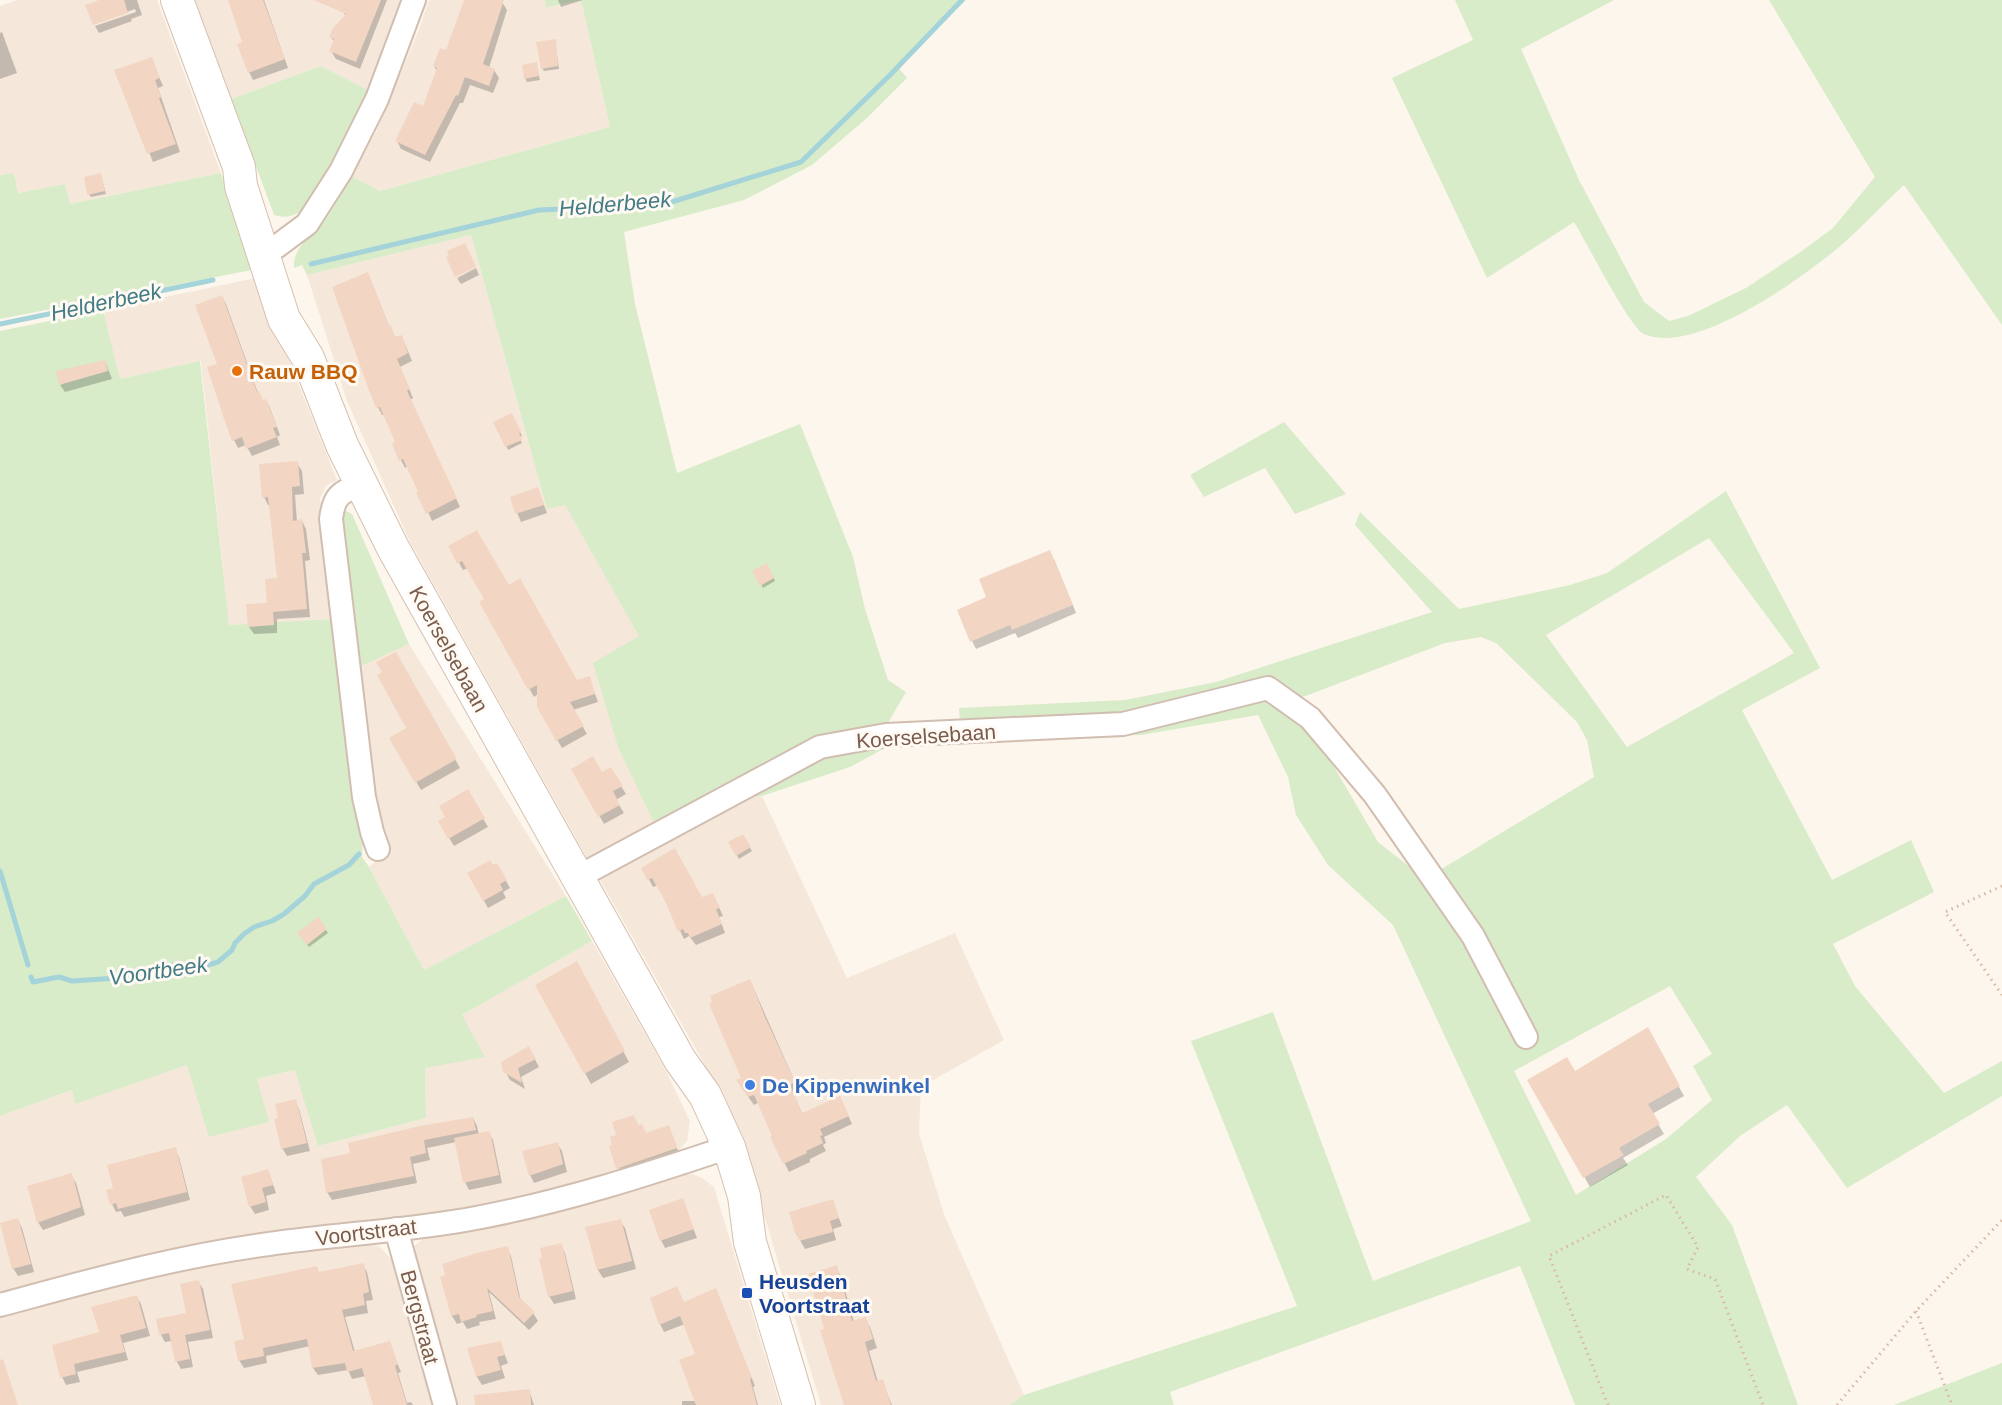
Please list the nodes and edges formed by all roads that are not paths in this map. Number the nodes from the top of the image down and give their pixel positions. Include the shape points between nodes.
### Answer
1 (177, 0) edge
2 (414, 0) edge
3 (269, 249) junction
4 (361, 484) junction
5 (378, 849) dead end
6 (577, 876) junction
7 (1526, 1037) dead end
8 (721, 1150) junction
9 (396, 1229) junction
10 (0, 1305) edge
11 (445, 1405) edge
12 (799, 1405) edge

1 - 3 street, Koerselsebaan via 239,167 252,185
2 - 3 street via 377,99 341,171 307,224
3 - 4 street, Koerselsebaan via 301,315 308,358
4 - 5 street via 338,495 331,519 364,797
4 - 6 street, Koerselsebaan
6 - 7 street, Koerselsebaan via 820,747 886,735 1123,724 1268,688 1310,718 1375,795 1473,936
6 - 8 street, Koerselsebaan via 680,1060 705,1095
8 - 9 street, Voortstraat via 566,1199 474,1219
8 - 12 street, Koerselsebaan via 744,1196 750,1242
9 - 10 street, Voortstraat via 198,1255
9 - 11 street, Bergstraat

